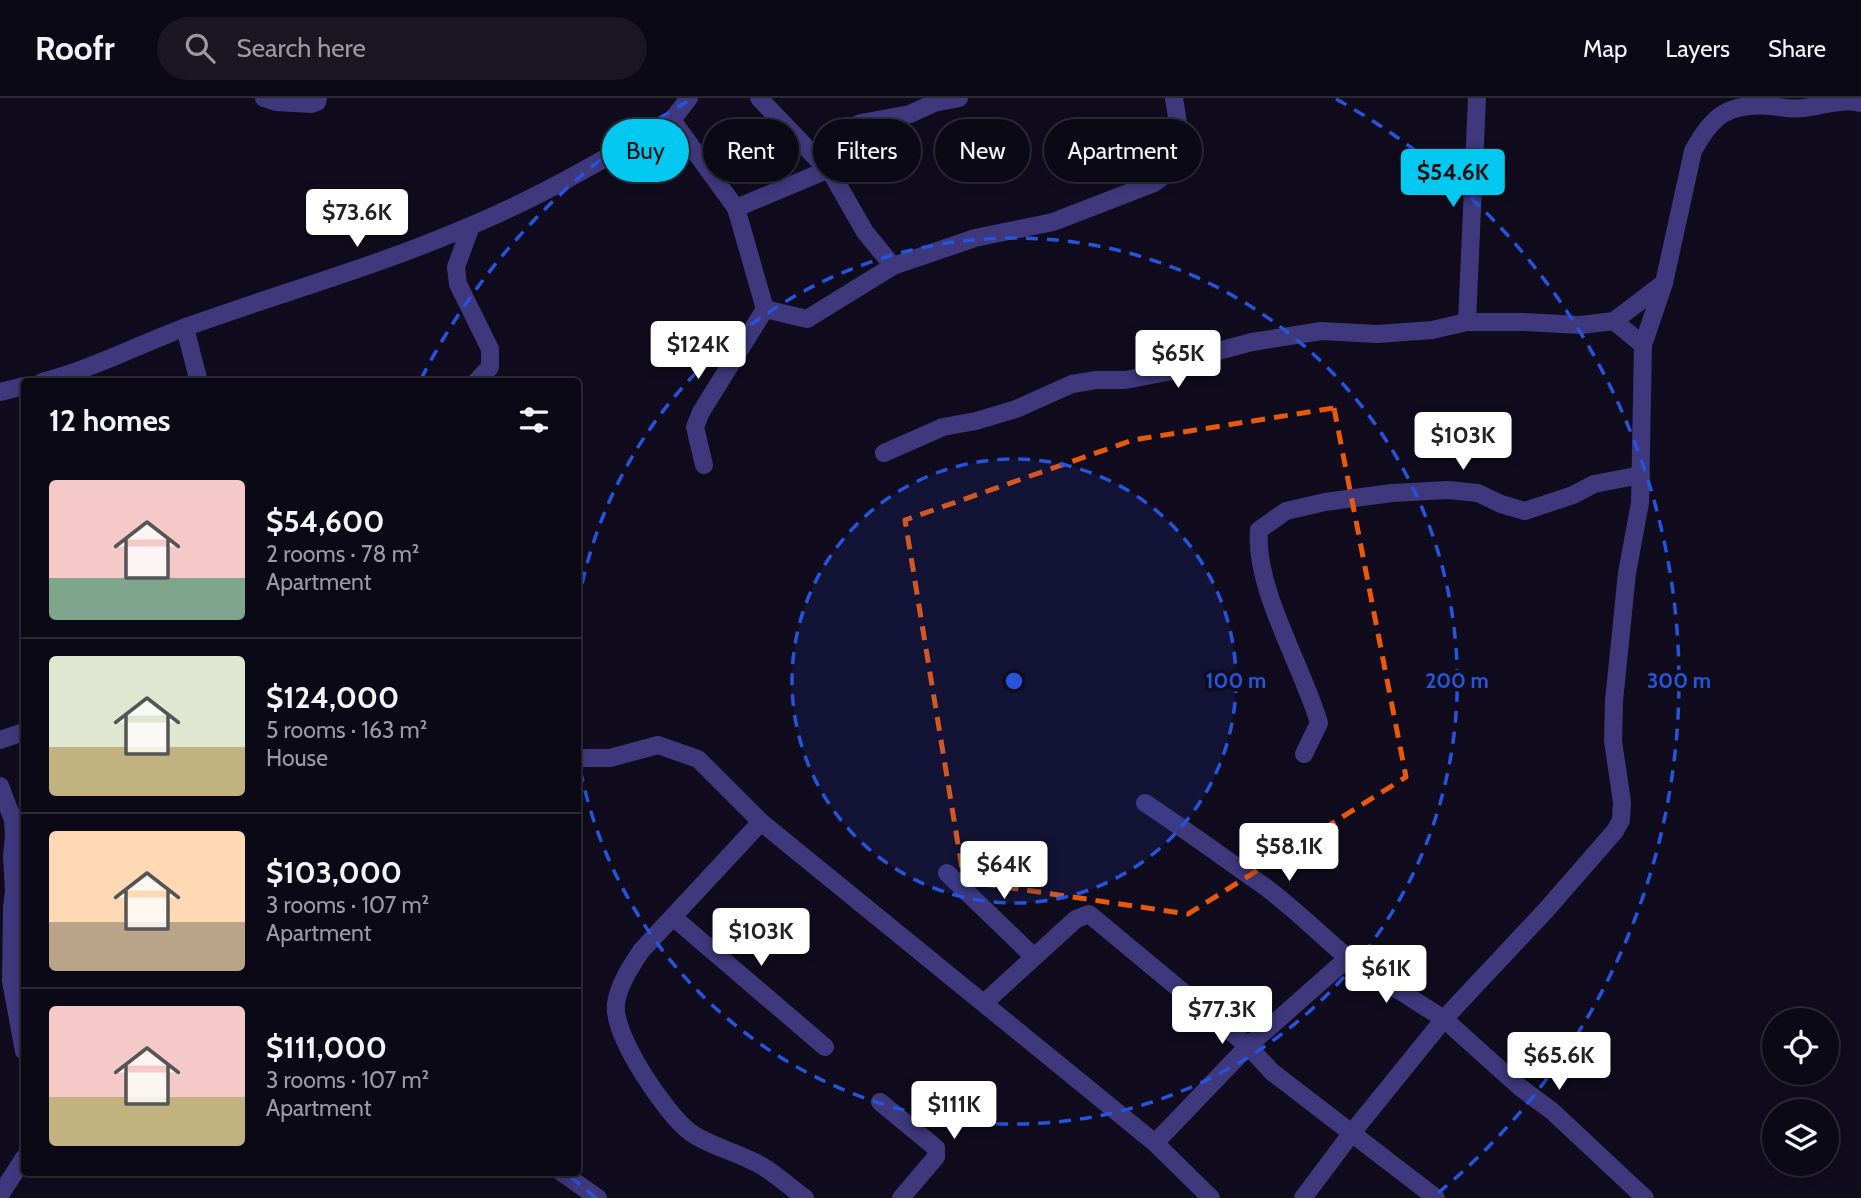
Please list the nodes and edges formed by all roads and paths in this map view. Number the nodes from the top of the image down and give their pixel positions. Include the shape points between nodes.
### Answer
1 (264, 98) edge
2 (318, 98) edge
3 (689, 98) edge
4 (759, 98) edge
5 (959, 98) edge
6 (1174, 98) edge
7 (1477, 98) edge
8 (1855, 100) edge
9 (673, 119) edge
10 (883, 119) edge
11 (689, 143) edge
12 (813, 155) edge
13 (602, 161) edge
14 (813, 176) edge
15 (836, 182) edge
16 (736, 208) junction
17 (471, 226) junction
18 (893, 266) junction
19 (1664, 283) junction
20 (765, 309) junction
21 (1614, 321) junction
22 (1466, 322) junction
23 (185, 328) junction
24 (1643, 345) junction
25 (56, 378) edge
26 (198, 378) edge
27 (480, 378) edge
28 (21, 387) edge
29 (0, 392) edge
30 (884, 453) dead end
31 (704, 465) dead end
32 (1641, 475) junction
33 (21, 733) edge
34 (0, 740) edge
35 (1304, 754) dead end
36 (581, 758) edge
37 (0, 786) edge
38 (1145, 803) dead end
39 (761, 822) junction
40 (947, 873) dead end
41 (673, 917) junction
42 (1034, 957) junction
43 (1349, 958) junction
44 (984, 1003) junction
45 (1444, 1019) junction
46 (21, 1035) edge
47 (1248, 1046) junction
48 (824, 1047) dead end
49 (880, 1102) dead end
50 (1351, 1134) junction
51 (1155, 1143) junction
52 (21, 1163) edge
53 (567, 1176) edge
54 (0, 1195) edge
55 (598, 1198) edge
56 (806, 1198) edge
57 (901, 1198) edge
58 (1211, 1198) edge
59 (1303, 1198) edge
60 (1437, 1198) edge
61 (1645, 1198) edge

1 - 2 street via 312,104
3 - 9 street
4 - 12 street
5 - 10 street
6 - 18 street via 1181,142 1173,169 1154,183 1053,222 975,238
7 - 22 street
8 - 19 street via 1801,109 1738,106 1713,123 1693,151
11 - 16 street
13 - 17 street
14 - 16 street
15 - 18 street via 865,232
16 - 20 street
17 - 23 street
17 - 27 street via 456,267 458,284 490,349 490,367
18 - 20 street via 807,320
19 - 21 street
19 - 24 street
20 - 31 street via 695,427
21 - 22 street via 1581,325
21 - 24 street
22 - 30 street via 1432,330 1377,334 1321,331 1252,342 1218,351 1178,370 1072,384 1016,409 943,427
23 - 25 street
23 - 26 street
24 - 32 street
28 - 29 street
32 - 35 street via 1594,484 1525,511 1478,493 1448,490 1325,502 1286,511 1269,521 1259,530 1258,544 1265,578 1319,723
32 - 45 street via 1614,701 1621,820 1547,909
33 - 34 street
36 - 39 street via 610,758 658,745 698,759
37 - 46 street via 13,820 11,981
38 - 43 street via 1257,881
39 - 41 street
39 - 44 street
40 - 42 street
41 - 48 street
41 - 56 street via 628,971 615,1005 620,1030 668,1111 691,1133 762,1166
42 - 44 street
42 - 47 street via 1076,919 1089,914
43 - 45 street
43 - 47 street
44 - 51 street
45 - 50 street
45 - 61 street
47 - 50 street via 1272,1072
47 - 51 street
49 - 57 street via 936,1148 936,1157
50 - 59 street
50 - 60 street
51 - 58 street
52 - 54 street
53 - 55 street

